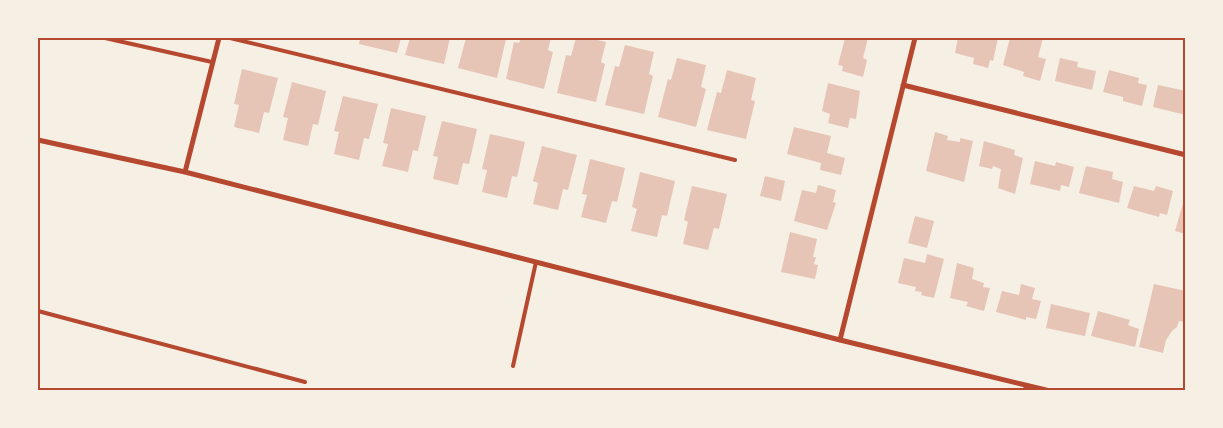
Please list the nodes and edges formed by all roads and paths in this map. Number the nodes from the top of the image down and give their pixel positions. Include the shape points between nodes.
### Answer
1 (105, 38) edge
2 (218, 38) edge
3 (230, 38) edge
4 (915, 38) edge
5 (212, 62) junction
6 (903, 85) junction
7 (38, 140) edge
8 (1186, 155) edge
9 (735, 160) dead end
10 (185, 172) junction
11 (536, 262) junction
12 (38, 311) edge
13 (840, 340) junction
14 (513, 366) dead end
15 (305, 382) dead end
16 (1025, 388) edge
17 (1046, 390) edge

1 - 5 lane
2 - 5 street
3 - 9 lane
4 - 6 street
5 - 10 street
6 - 8 street
6 - 13 street
7 - 10 street
10 - 11 street
11 - 13 street
11 - 14 lane
12 - 15 lane
13 - 16 street
16 - 17 street

